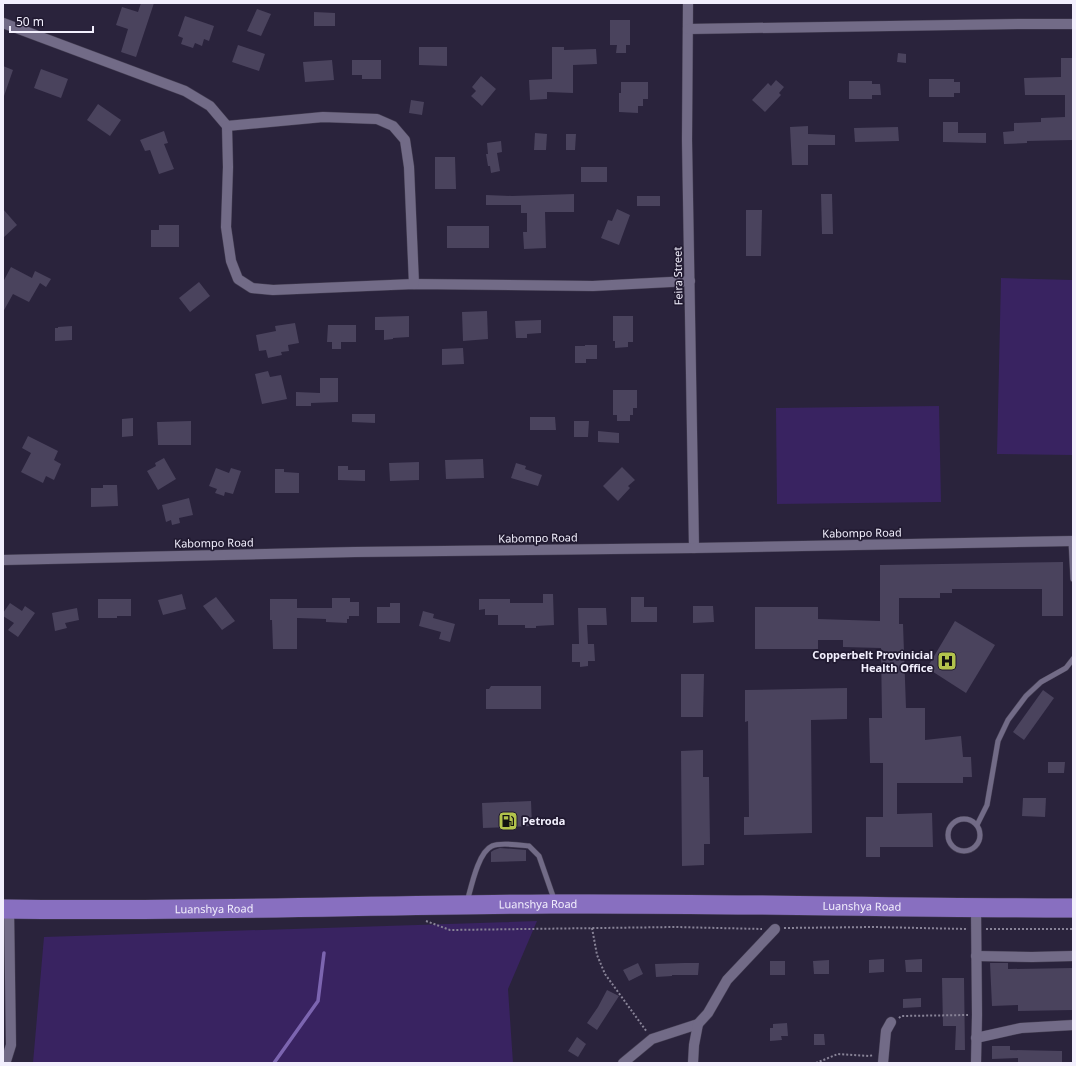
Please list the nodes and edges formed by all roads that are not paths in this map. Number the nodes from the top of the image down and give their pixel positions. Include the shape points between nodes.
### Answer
1 (688, 3) edge
2 (3, 23) edge
3 (1073, 24) edge
4 (688, 29) junction
5 (227, 126) junction
6 (690, 281) junction
7 (414, 284) junction
8 (1072, 541) edge
9 (694, 548) junction
10 (3, 560) edge
11 (1073, 579) edge
12 (1073, 659) edge
13 (977, 825) junction
14 (555, 904) junction
15 (466, 905) junction
16 (976, 908) junction
17 (1073, 908) edge
18 (6, 909) edge
19 (775, 929) road end
20 (976, 956) junction
21 (1073, 956) edge
22 (891, 1022) road end
23 (698, 1024) junction
24 (1073, 1025) edge
25 (976, 1038) junction
26 (883, 1059) edge
27 (4, 1063) edge
28 (623, 1063) edge
29 (693, 1063) edge
30 (976, 1063) edge

1 - 4 street, Feira Street
2 - 5 street via 185,91 210,106
3 - 4 street
4 - 6 street, Feira Street
5 - 7 street via 323,117 378,119 393,126 405,140 410,167
5 - 7 street via 226,227 231,261 238,279 252,288 273,290
6 - 7 street via 593,286
6 - 9 street, Feira Street
8 - 9 street, Kabompo Road
8 - 11 lane
9 - 10 street, Kabompo Road
12 - 13 lane via 1066,668 1041,682 1026,696 1008,720 998,741 987,805
13 - 13 lane via 979,840 972,848 962,850 952,845 948,835 956,821 967,819
14 - 15 highway, Luanshya Road
14 - 15 lane via 539,856 529,846 511,844 492,846 483,854
14 - 16 highway, Luanshya Road
15 - 18 highway, Luanshya Road
16 - 17 highway, Luanshya Road
16 - 20 street
18 - 27 street via 11,1045
19 - 23 street via 727,980 708,1013
20 - 21 street
20 - 25 street
22 - 26 street via 886,1031
23 - 28 street via 652,1039
23 - 29 street
24 - 25 street via 1021,1028
25 - 30 street

